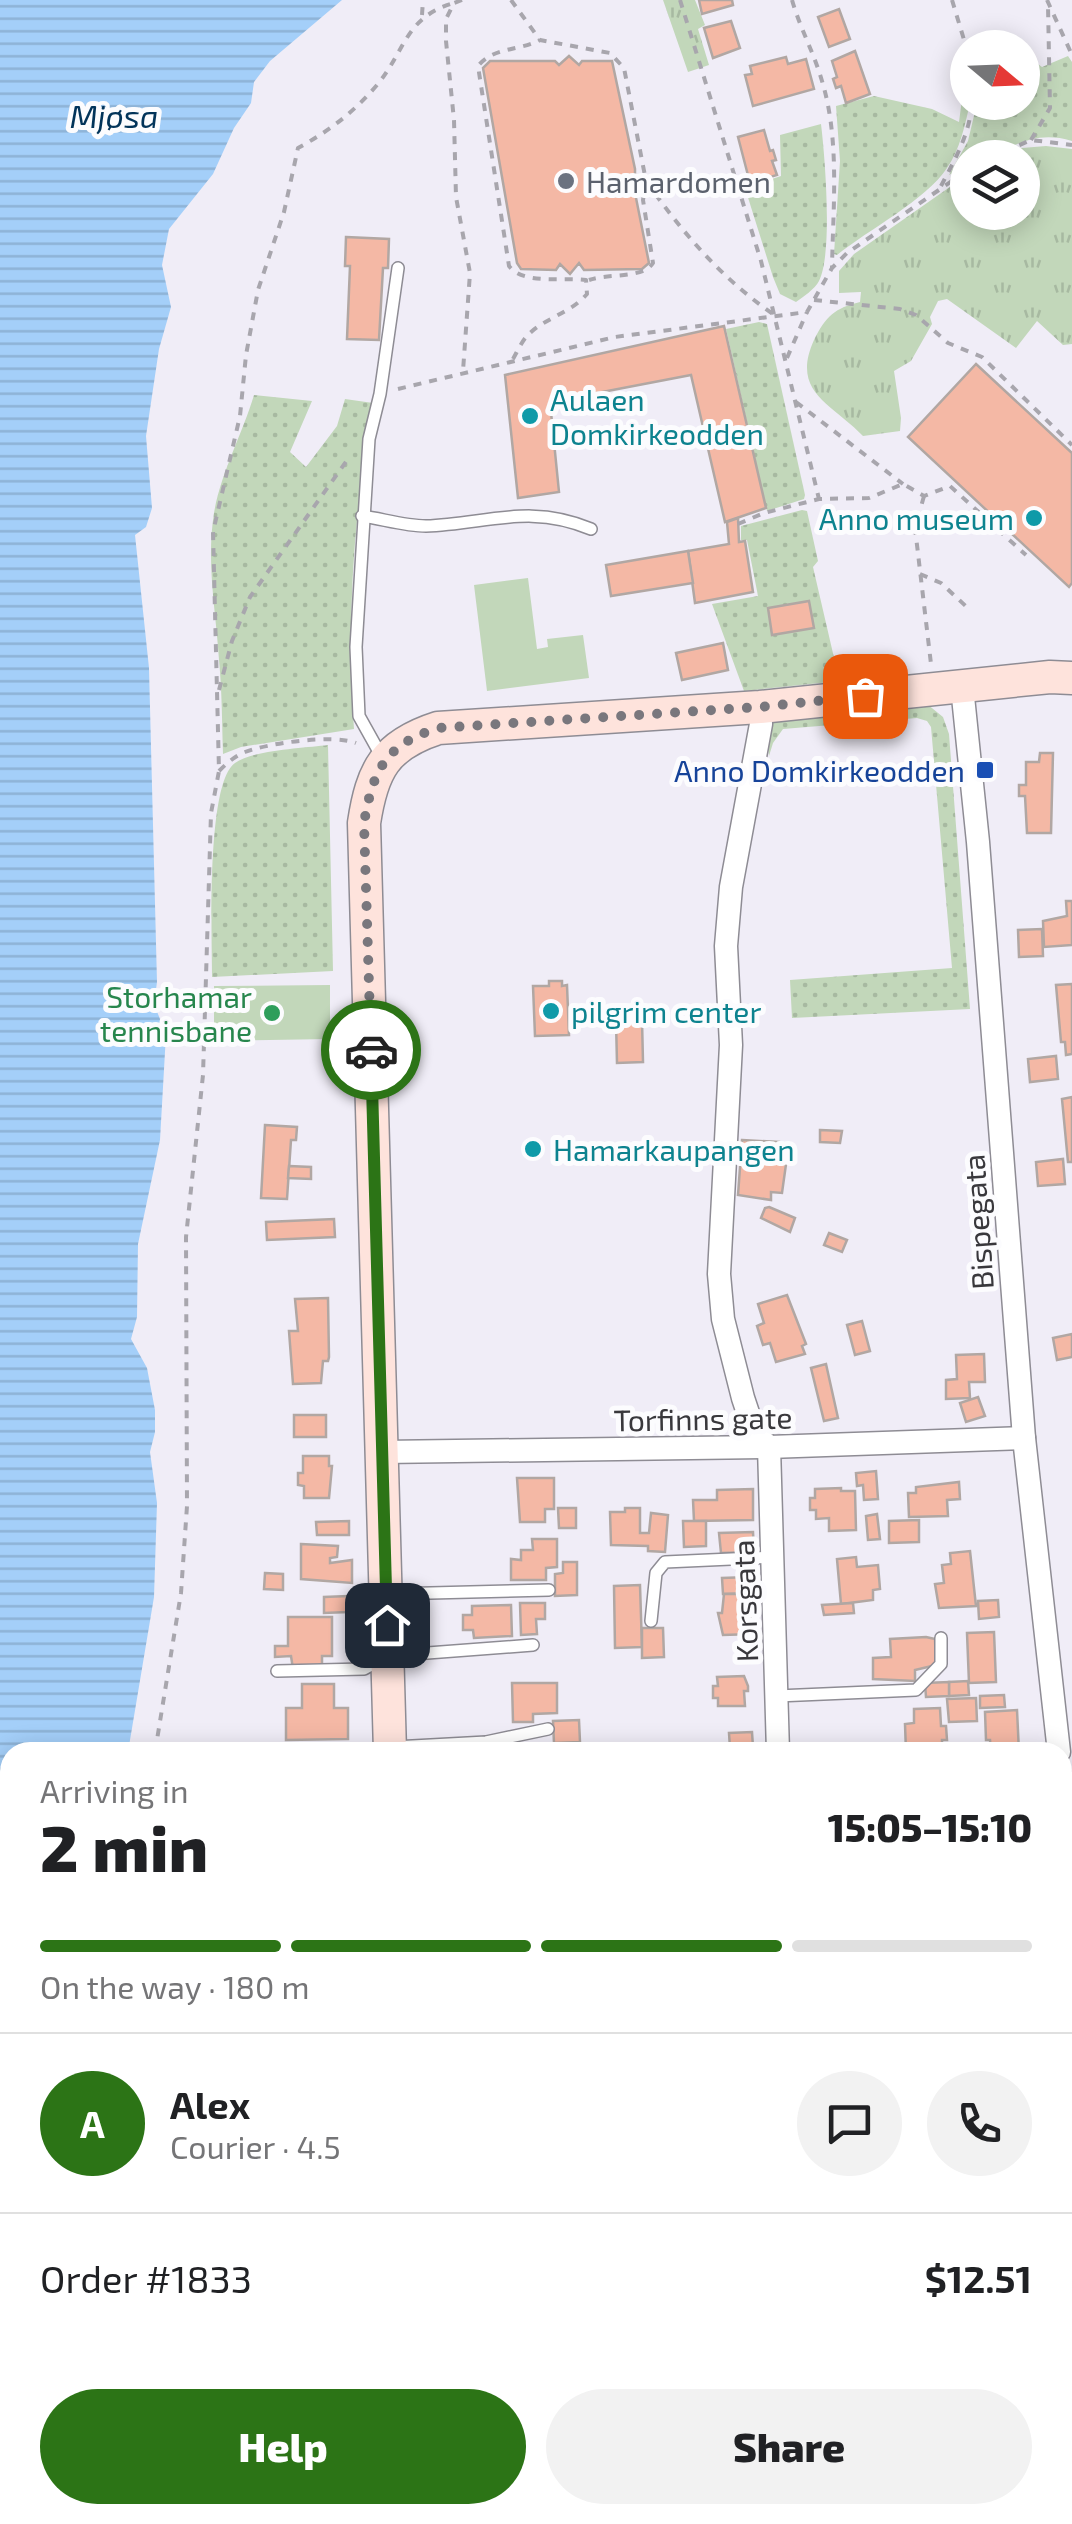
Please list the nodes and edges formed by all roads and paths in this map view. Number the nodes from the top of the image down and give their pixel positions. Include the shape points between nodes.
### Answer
1 (423, 0) edge
2 (462, 0) edge
3 (511, 0) edge
4 (680, 0) edge
5 (792, 0) edge
6 (952, 0) edge
7 (454, 3) junction
8 (1047, 3) edge
9 (422, 16) junction
10 (961, 30) edge
11 (540, 40) junction
12 (1072, 55) edge
13 (971, 120) edge
14 (1031, 140) edge
15 (1040, 141) edge
16 (1072, 145) edge
17 (646, 181) junction
18 (950, 181) edge
19 (940, 187) junction
20 (398, 268) dead end
21 (832, 268) junction
22 (586, 280) junction
23 (814, 300) junction
24 (808, 312) junction
25 (774, 314) junction
26 (513, 359) junction
27 (786, 361) junction
28 (463, 371) junction
29 (380, 394) junction
30 (796, 402) junction
31 (373, 425) junction
32 (1072, 445) edge
33 (903, 484) junction
34 (924, 496) junction
35 (819, 499) junction
36 (362, 516) junction
37 (738, 524) dead end
38 (591, 529) dead end
39 (1026, 555) dead end
40 (920, 574) junction
41 (970, 610) dead end
42 (1072, 678) edge
43 (948, 688) junction
44 (217, 694) junction
45 (760, 707) junction
46 (384, 759) junction
47 (219, 770) junction
48 (1024, 1438) junction
49 (769, 1447) junction
50 (382, 1452) junction
51 (772, 1558) junction
52 (549, 1590) dead end
53 (386, 1594) junction
54 (651, 1622) dead end
55 (941, 1638) dead end
56 (533, 1645) dead end
57 (388, 1656) junction
58 (1060, 1667) edge
59 (277, 1671) dead end
60 (777, 1696) junction
61 (548, 1729) dead end
62 (157, 1742) edge
63 (390, 1742) edge
64 (486, 1742) edge
65 (778, 1742) edge
66 (1059, 1742) edge

1 - 9 path
2 - 7 path
3 - 11 path
4 - 25 path
5 - 21 path via 828,108
6 - 10 path
7 - 9 path
7 - 28 path via 446,42 456,197 470,274
8 - 12 path
8 - 14 path via 1050,108
9 - 44 path via 347,117 298,148 258,290 240,416 213,532
11 - 17 path via 610,53 624,68
11 - 22 path via 484,58 478,66 509,266 528,279
13 - 19 path
15 - 16 path
17 - 22 path via 654,263 639,274
17 - 25 path via 683,233
18 - 19 path
19 - 21 path
20 - 29 lane
21 - 23 path
22 - 26 path via 587,294 578,304 526,337
23 - 24 path
23 - 32 path via 916,315 948,343 982,357
24 - 25 path
24 - 27 path
25 - 26 path via 614,336
25 - 27 path
26 - 28 path
27 - 30 path
28 - 29 path
29 - 31 lane
30 - 33 path
30 - 35 path
31 - 36 lane
31 - 44 path via 250,597
33 - 34 path
33 - 35 path via 858,500
34 - 39 path via 950,486
34 - 40 path via 915,528
35 - 37 path
36 - 38 lane via 423,526 522,514
36 - 46 lane via 359,716
40 - 41 path
40 - 43 path
42 - 43 main road
43 - 45 main road
43 - 48 street, Bispegata via 978,842
44 - 47 path
45 - 46 main road via 438,728
45 - 49 street via 726,946 730,1045 719,1274 743,1398 755,1434
46 - 47 path via 352,740 324,740 257,748
46 - 50 main road via 364,823
47 - 62 path via 211,813 203,1075 186,1238 181,1592
48 - 49 street, Torfinns gate
48 - 58 street, Bispegata
49 - 50 street, Torfinns gate
49 - 51 street, Korsgata
50 - 53 main road
51 - 54 lane via 666,1562 656,1573
51 - 60 street, Korsgata
52 - 53 lane
53 - 57 main road
55 - 60 lane via 941,1664 916,1690
56 - 57 lane
57 - 59 lane via 364,1669
57 - 63 main road
58 - 66 street, Bispegata
60 - 65 street, Korsgata
61 - 64 lane

